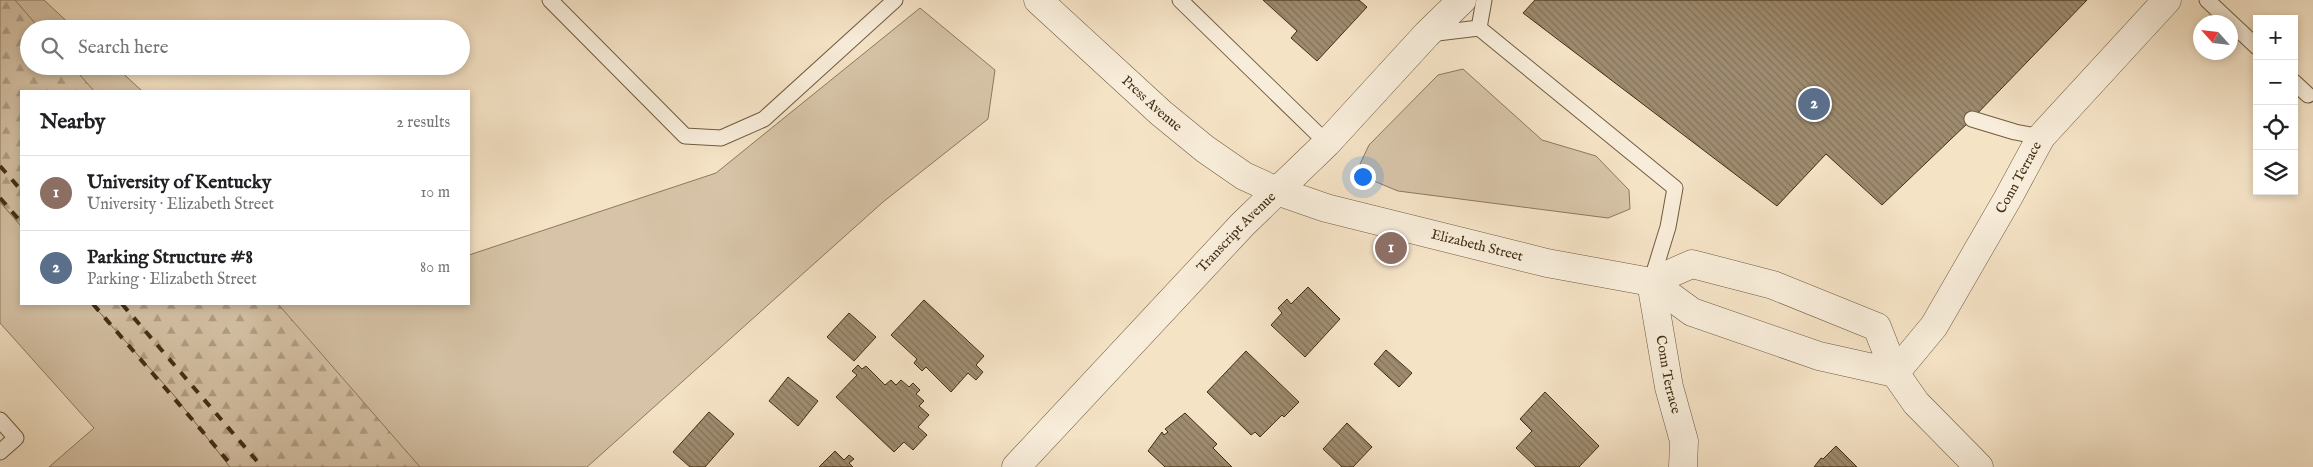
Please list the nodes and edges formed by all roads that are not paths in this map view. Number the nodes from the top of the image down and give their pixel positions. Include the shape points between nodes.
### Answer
1 (550, 0) edge
2 (896, 0) edge
3 (1038, 0) edge
4 (1180, 0) edge
5 (1461, 0) edge
6 (1484, 0) edge
7 (2167, 0) edge
8 (2207, 0) edge
9 (1479, 28) junction
10 (1427, 34) junction
11 (2253, 43) edge
12 (2298, 86) edge
13 (2308, 95) dead end
14 (1972, 119) dead end
15 (2041, 137) junction
16 (1327, 143) junction
17 (1276, 191) junction
18 (1651, 282) junction
19 (1895, 373) junction
20 (0, 420) edge
21 (0, 452) edge
22 (1016, 467) edge
23 (1683, 467) edge
24 (1979, 467) edge

1 - 2 lane via 685,136 721,138 764,119
3 - 17 street, Press Avenue via 1205,149 1244,176
4 - 16 lane
5 - 10 street, Transcript Avenue
6 - 9 lane
7 - 15 street, Conn Terrace
8 - 11 lane
9 - 10 lane
9 - 18 lane via 1674,188 1668,227
10 - 16 street, Transcript Avenue
12 - 13 lane
14 - 15 lane
15 - 19 street, Conn Terrace via 1934,326
16 - 17 street, Transcript Avenue
17 - 18 street, Elizabeth Street via 1326,208 1547,263
17 - 22 street, Transcript Avenue
18 - 19 street, Elizabeth Street via 1692,312 1819,356
18 - 19 street via 1692,264 1773,285 1877,327
18 - 23 street, Conn Terrace via 1669,386 1684,442
19 - 24 street via 1916,403
20 - 21 lane via 16,438

